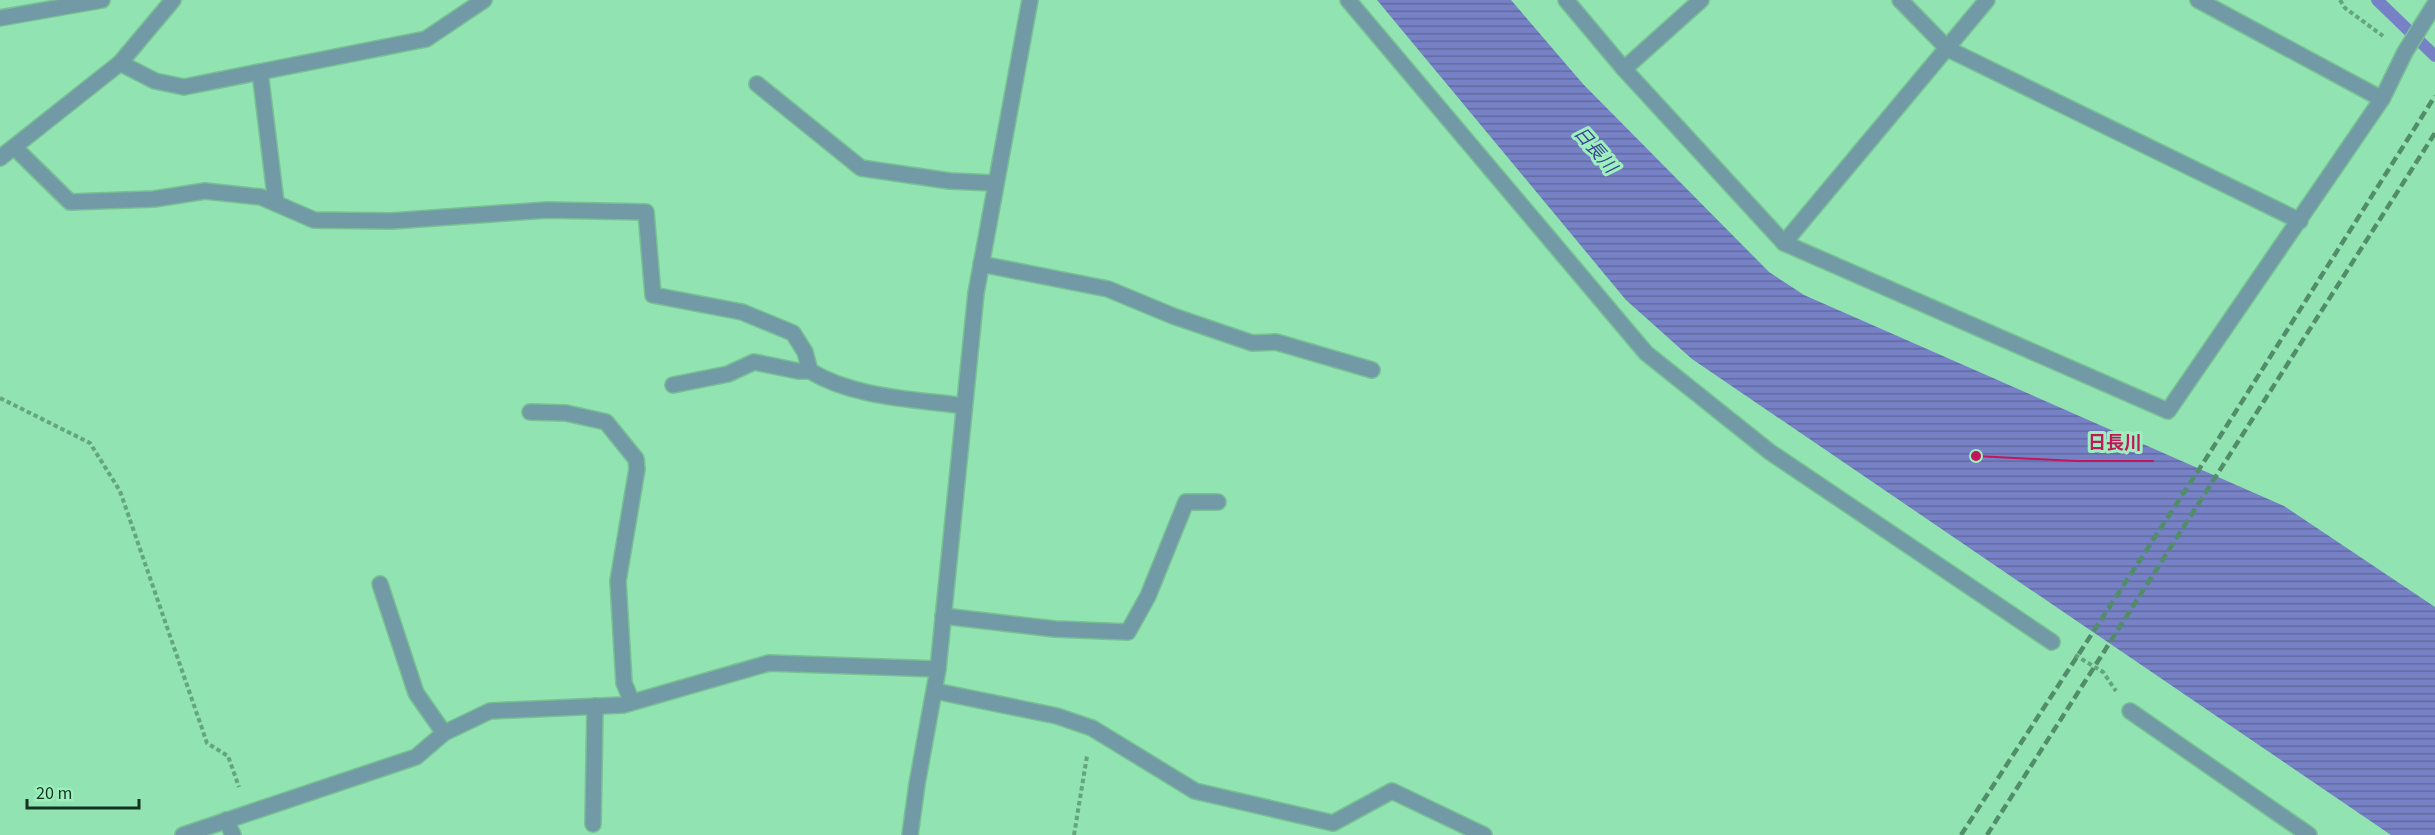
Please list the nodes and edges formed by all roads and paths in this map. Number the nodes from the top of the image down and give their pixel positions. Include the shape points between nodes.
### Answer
1 (102, 0) edge
2 (173, 0) edge
3 (484, 0) edge
4 (1030, 0) edge
5 (1348, 0) edge
6 (1566, 0) edge
7 (1701, 0) edge
8 (1900, 0) edge
9 (1987, 0) edge
10 (2198, 0) edge
11 (2340, 0) edge
12 (2435, 4) edge
13 (0, 18) edge
14 (1948, 49) junction
15 (2405, 52) junction
16 (120, 63) junction
17 (1624, 69) junction
18 (260, 72) junction
19 (757, 84) dead end
20 (2382, 99) junction
21 (14, 147) junction
22 (0, 158) edge
23 (994, 183) junction
24 (276, 203) junction
25 (2300, 221) junction
26 (1784, 243) junction
27 (981, 264) junction
28 (1372, 370) dead end
29 (810, 371) junction
30 (673, 385) dead end
31 (0, 398) edge
32 (964, 406) junction
33 (530, 412) dead end
34 (1218, 502) dead end
35 (380, 584) dead end
36 (943, 616) junction
37 (2052, 642) joint
38 (938, 669) junction
39 (935, 691) junction
40 (632, 702) junction
41 (595, 706) junction
42 (2130, 711) joint
43 (1092, 728) junction
44 (444, 733) junction
45 (248, 813) junction
46 (226, 820) junction
47 (593, 824) dead end
48 (183, 835) edge
49 (233, 835) edge
50 (910, 835) edge
51 (1074, 835) edge
52 (1484, 835) edge
53 (2309, 835) edge

1 - 13 street
2 - 16 street
3 - 18 street via 426,39
4 - 23 street
5 - 37 street via 1646,353 1770,452
6 - 17 street
7 - 17 street
8 - 14 street
9 - 14 street
10 - 20 street
11 - 15 path via 2345,8
12 - 15 street
14 - 25 street
14 - 26 street
15 - 20 street
16 - 18 street via 155,81 184,87
16 - 21 street
17 - 26 street
18 - 24 street
19 - 23 street via 861,168
20 - 25 street
21 - 22 street
21 - 24 street via 70,202 154,199 205,191 261,197
23 - 27 street
24 - 29 street via 314,220 391,221 547,210 646,212 653,295 742,312 793,333 805,352
25 - 26 street via 2168,411
27 - 28 street via 1108,290 1252,343 1276,342
27 - 32 street
29 - 30 street via 754,362 728,374
29 - 32 street via 832,384
31 - 45 path via 90,443 120,491 207,743 228,756
32 - 36 street
33 - 40 street via 566,413 606,422 636,459 618,581 624,682
34 - 36 street via 1186,502 1148,596 1128,632 1054,629
35 - 44 street via 416,693
36 - 38 street
37 - 42 path via 2103,672
38 - 39 street
38 - 40 street via 769,663
39 - 43 street via 1016,706
39 - 50 street
40 - 41 street
41 - 44 street via 490,711
41 - 47 street
42 - 53 street
43 - 51 path
43 - 52 street via 1195,790 1333,823 1392,792
44 - 45 street via 416,757
45 - 46 street
46 - 48 street
46 - 49 street

